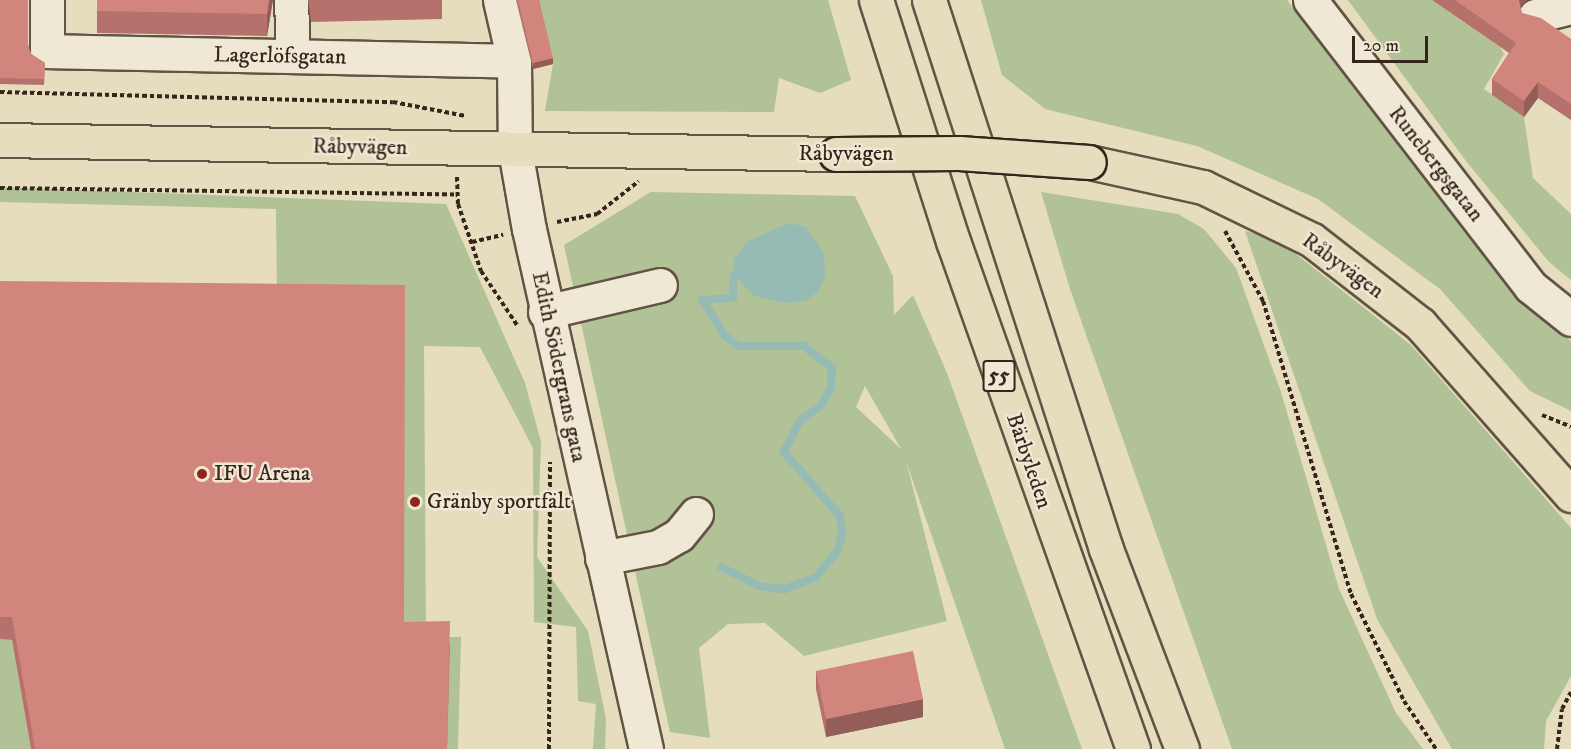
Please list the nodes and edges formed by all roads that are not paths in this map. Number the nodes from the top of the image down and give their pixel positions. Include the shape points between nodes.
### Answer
1 (47, 0) edge
2 (291, 0) edge
3 (500, 0) edge
4 (876, 0) edge
5 (929, 0) edge
6 (1310, 0) edge
7 (1571, 7) edge
8 (1535, 16) edge
9 (293, 56) junction
10 (514, 61) junction
11 (516, 137) junction
12 (0, 140) edge
13 (660, 285) dead end
14 (1571, 320) edge
15 (534, 323) junction
16 (1571, 494) edge
17 (696, 514) dead end
18 (602, 558) junction
19 (646, 749) edge
20 (1132, 749) edge
21 (1182, 749) edge

1 - 9 street, Lagerlöfsgatan via 46,51
2 - 9 street
3 - 10 street
4 - 20 main road, Bärbyleden / 55 via 953,241
5 - 21 main road, Bärbyleden / 55 via 1106,549
6 - 14 street, Runebergsgatan via 1531,287
7 - 8 street
9 - 10 street, Lagerlöfsgatan
10 - 11 street
11 - 12 main road, Råbyvägen via 458,149
11 - 15 street, Edith Södergrans gata via 529,229
11 - 16 main road, Råbyvägen, bridge via 836,154 959,153 1089,162 1203,186 1312,240 1420,324
13 - 15 street via 622,290
15 - 18 street, Edith Södergrans gata
17 - 18 street via 680,535 658,547
18 - 19 street, Edith Södergrans gata

